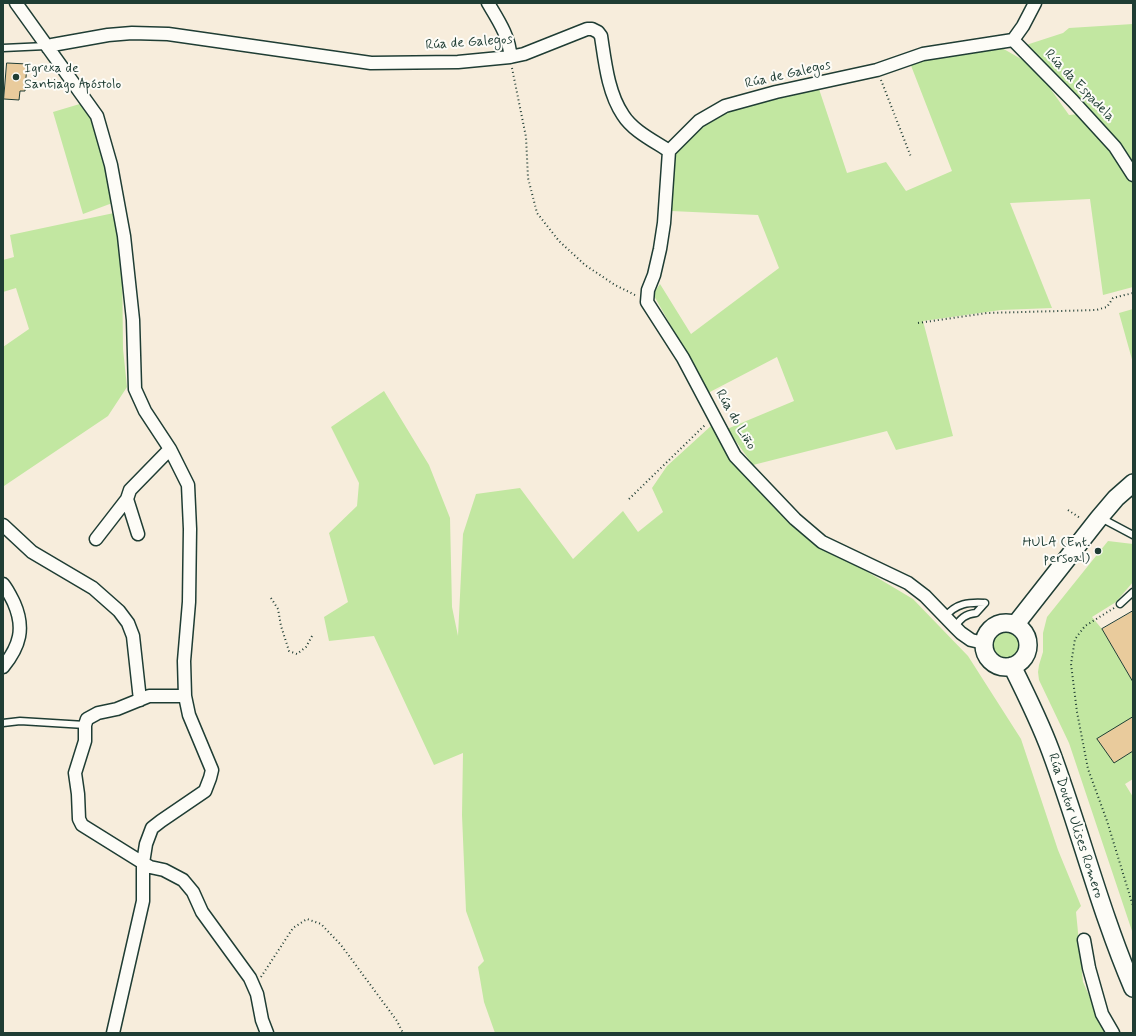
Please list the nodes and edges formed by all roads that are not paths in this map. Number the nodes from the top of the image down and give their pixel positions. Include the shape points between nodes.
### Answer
1 (16, 3) edge
2 (488, 3) edge
3 (1035, 3) edge
4 (1013, 40) junction
5 (47, 47) junction
6 (3, 48) edge
7 (510, 57) junction
8 (669, 151) junction
9 (1133, 175) edge
10 (170, 449) junction
11 (1133, 483) edge
12 (127, 499) junction
13 (1100, 518) junction
14 (3, 525) edge
15 (138, 534) dead end
16 (1133, 535) edge
17 (96, 539) dead end
18 (3, 584) edge
19 (1133, 592) edge
20 (1120, 604) road end
21 (945, 617) junction
22 (1015, 625) junction
23 (954, 628) junction
24 (984, 643) junction
25 (1012, 666) junction
26 (3, 667) edge
27 (185, 696) junction
28 (140, 700) junction
29 (3, 723) edge
30 (84, 725) junction
31 (143, 863) junction
32 (1084, 940) dead end
33 (1133, 988) edge
34 (113, 1033) edge
35 (267, 1033) edge
36 (1113, 1033) edge

1 - 5 street
2 - 7 street via 501,25
3 - 4 street
4 - 8 street, Rúa de Galegos via 923,54 877,70 725,106 699,121
4 - 9 street, Rúa da Espadela via 1074,101 1115,147
5 - 6 lane
5 - 7 street, Rúa de Galegos via 132,33 168,34 371,63 458,62
5 - 10 street via 97,116 111,165 124,236 133,320 135,389
7 - 8 street, Rúa de Galegos via 587,29 598,32 613,96 623,116 640,132
8 - 21 street, Rúa do Liño via 664,223 647,302 683,358 736,456 795,519 822,542 908,583
10 - 12 street via 130,490
10 - 27 street via 188,485 189,602 184,661
11 - 13 street via 1116,498
12 - 15 street
12 - 17 street
13 - 16 lane
13 - 22 street
14 - 28 street via 32,552 93,588 119,611 133,636
18 - 26 street via 18,613 20,638
19 - 20 lane
21 - 23 street, Rúa do Liño
21 - 23 lane via 951,609 961,605 986,603 976,614 961,617
22 - 24 street via 1001,623 994,626 989,630
22 - 25 street via 1025,634 1028,646 1023,659
23 - 24 street, Rúa do Liño via 971,640
24 - 25 street via 986,655 990,660 1000,666
25 - 33 street, Rúa Doutor Ulises Romero via 1051,752 1104,915
27 - 28 street via 149,696
27 - 31 street via 189,715 212,770 210,778 205,791 152,828
28 - 30 street via 98,713 87,719
29 - 30 lane via 20,721
30 - 31 street via 85,741 75,772 79,819 82,825
31 - 34 street via 143,901
31 - 35 street via 183,880 193,892 202,912 250,978
32 - 36 street via 1102,1014

